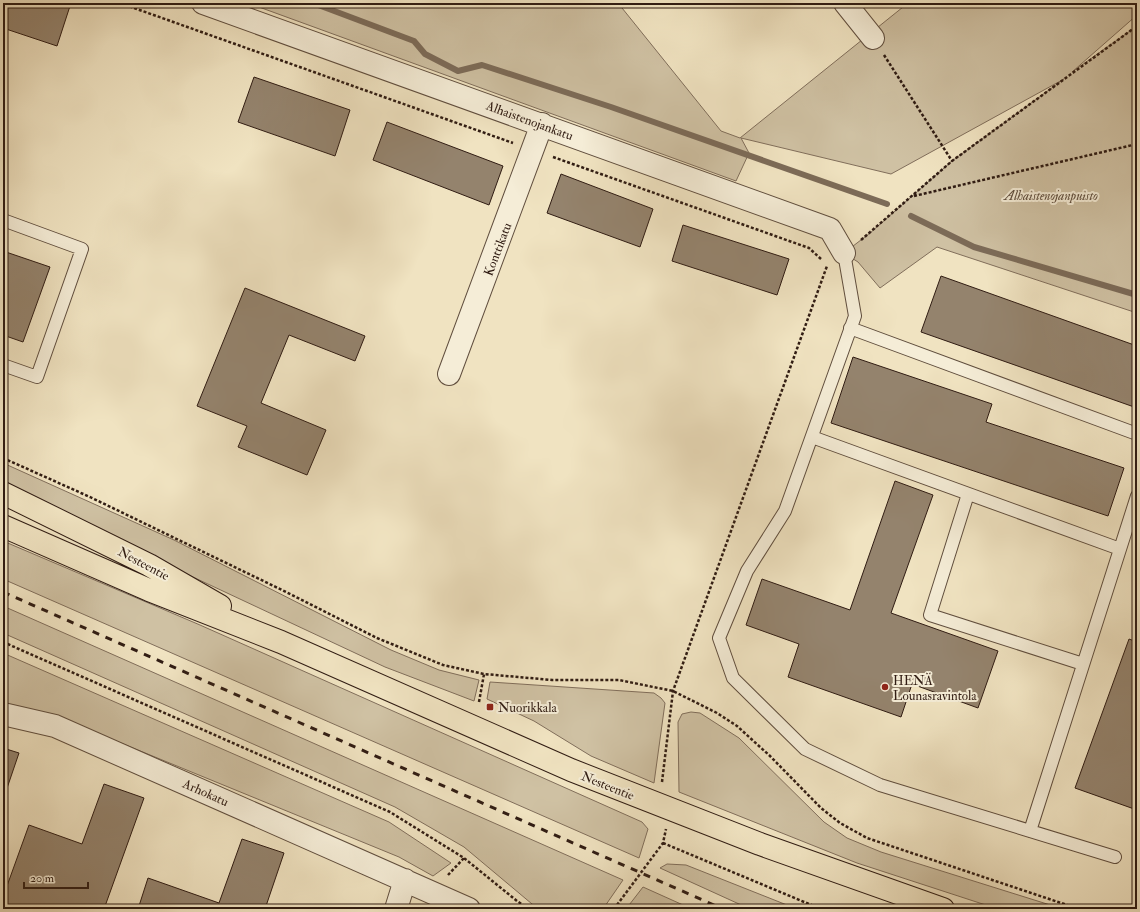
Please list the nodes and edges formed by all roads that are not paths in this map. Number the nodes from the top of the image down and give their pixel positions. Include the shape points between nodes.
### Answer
1 (203, 3) edge
2 (845, 3) edge
3 (873, 38) road end
4 (542, 124) junction
5 (3, 220) edge
6 (844, 254) joint
7 (850, 328) junction
8 (3, 365) edge
9 (449, 374) dead end
10 (1137, 434) edge
11 (812, 437) junction
12 (3, 492) edge
13 (968, 494) junction
14 (1137, 496) edge
15 (3, 526) edge
16 (1120, 549) junction
17 (281, 642) junction
18 (1083, 664) junction
19 (3, 714) edge
20 (1030, 831) junction
21 (1115, 857) dead end
22 (405, 880) junction
23 (396, 909) edge
24 (469, 909) edge
25 (943, 909) edge

1 - 4 street, Alhaistenojankatu
2 - 3 street
4 - 6 street, Alhaistenojankatu via 830,229
4 - 9 street, Konttikatu
5 - 8 lane via 82,249 37,377
6 - 7 lane via 855,316
7 - 10 lane
7 - 11 lane
11 - 13 lane
11 - 20 lane via 785,510 747,571 719,638 733,678 805,749 880,785
12 - 17 main road, Nesteentie via 149,565
13 - 16 lane
13 - 18 lane via 930,614
14 - 16 lane
15 - 17 main road, Nesteentie via 149,590
16 - 18 lane
17 - 25 main road, Nesteentie via 599,781 753,842
18 - 20 lane
19 - 22 street, Arhokatu via 55,726
20 - 21 lane
22 - 23 street
22 - 24 street, Arhokatu

